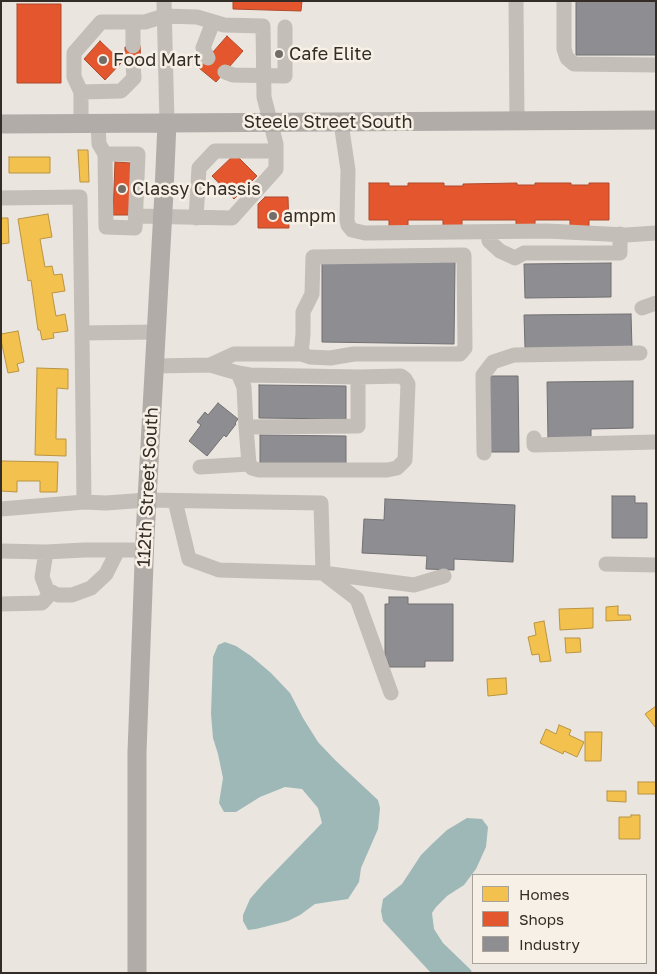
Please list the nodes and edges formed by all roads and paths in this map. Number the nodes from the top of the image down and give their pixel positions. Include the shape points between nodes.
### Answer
1 (516, 1) edge
2 (564, 1) edge
3 (164, 9) edge
4 (133, 22) junction
5 (213, 22) junction
6 (278, 27) dead end
7 (133, 46) dead end
8 (208, 58) dead end
9 (133, 64) dead end
10 (656, 65) edge
11 (225, 72) dead end
12 (268, 76) junction
13 (80, 92) junction
14 (656, 120) edge
15 (517, 121) junction
16 (90, 123) junction
17 (167, 123) junction
18 (270, 123) junction
19 (341, 123) junction
20 (1, 124) edge
21 (276, 151) junction
22 (105, 154) junction
23 (1, 198) edge
24 (136, 216) junction
25 (163, 217) junction
26 (196, 218) junction
27 (488, 232) junction
28 (656, 232) edge
29 (620, 234) junction
30 (156, 332) junction
31 (82, 333) junction
32 (640, 353) dead end
33 (302, 354) junction
34 (210, 365) junction
35 (154, 366) junction
36 (238, 373) junction
37 (358, 377) junction
38 (246, 427) junction
39 (534, 438) dead end
40 (656, 442) edge
41 (484, 453) dead end
42 (249, 464) junction
43 (200, 467) dead end
44 (147, 500) junction
45 (175, 500) junction
46 (84, 502) junction
47 (1, 509) edge
48 (118, 550) junction
49 (145, 550) junction
50 (1, 551) edge
51 (46, 552) junction
52 (606, 564) dead end
53 (656, 565) edge
54 (323, 573) junction
55 (444, 576) dead end
56 (52, 592) junction
57 (1, 604) edge
58 (391, 693) dead end
59 (137, 973) edge

1 - 15 street
2 - 10 street via 564,49 574,64
3 - 4 street via 145,22
3 - 5 street
3 - 17 street, 112th Street South
4 - 7 street
4 - 13 street via 101,22 74,53 74,77
5 - 8 street via 203,48
5 - 12 street via 263,26
6 - 12 street
9 - 13 street via 134,78 121,91
11 - 12 street
12 - 18 street via 264,97
13 - 16 street
14 - 15 main road, Steele Street South
15 - 19 main road, Steele Street South
16 - 17 main road, Steele Street South
16 - 20 main road, Steele Street South
16 - 22 street
17 - 18 main road, Steele Street South
17 - 25 main road, 112th Street South
18 - 19 main road, Steele Street South
18 - 21 street
19 - 27 street via 348,170 347,220 352,230 365,233
21 - 26 street via 276,169 232,218
21 - 26 street via 215,151 199,168
22 - 24 street via 138,154
22 - 24 street via 106,227 135,228
23 - 31 street via 80,197
24 - 25 street
25 - 26 street
25 - 30 main road, 112th Street South
27 - 29 street
27 - 29 street via 490,241 500,251 515,258 524,253 620,253
28 - 29 street
30 - 31 street
30 - 35 main road, 112th Street South
31 - 46 street
32 - 41 street via 514,355 493,362 483,375
33 - 33 street via 330,358 354,354 460,354 466,348 464,255 313,257 312,294 303,312
33 - 34 street via 234,354
34 - 35 street
34 - 36 street
35 - 44 main road, 112th Street South
36 - 37 street
36 - 38 street via 244,387
37 - 38 street via 358,426
37 - 42 street via 401,376 408,384 405,460 397,468 259,470
38 - 42 street
39 - 40 street via 534,445
42 - 43 street
44 - 45 street
44 - 46 street
44 - 49 main road, 112th Street South
45 - 54 street via 189,560 219,570
45 - 54 street via 321,503
46 - 47 street
48 - 49 street
48 - 51 street
48 - 56 street via 106,574 91,588 72,595
49 - 59 main road, 112th Street South via 137,752
50 - 51 street
51 - 56 street via 42,577 47,590
52 - 53 street
54 - 55 street via 414,585
54 - 58 street via 357,599
56 - 57 street via 42,603

